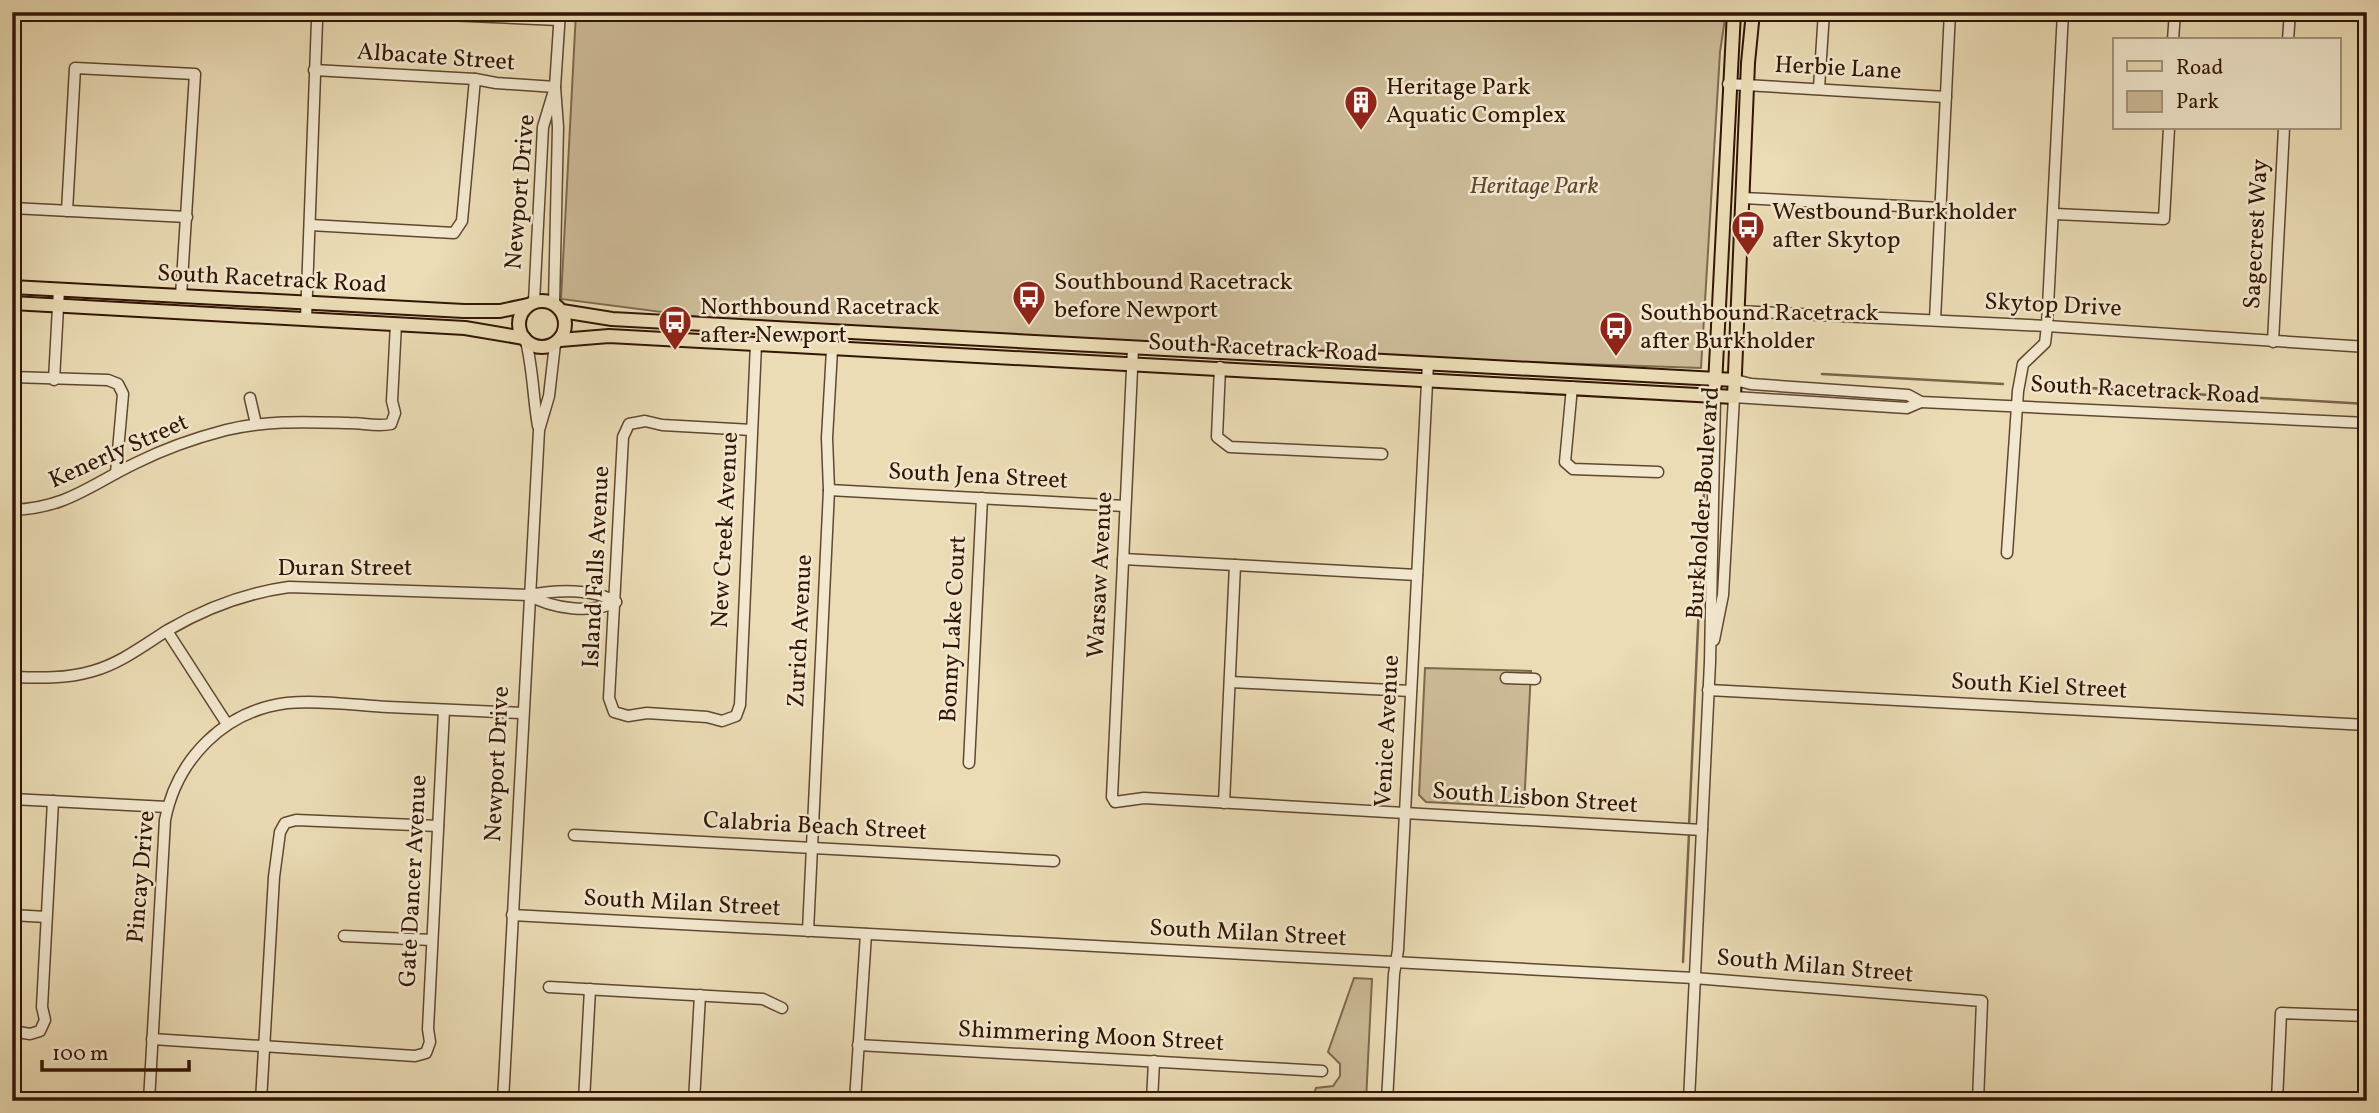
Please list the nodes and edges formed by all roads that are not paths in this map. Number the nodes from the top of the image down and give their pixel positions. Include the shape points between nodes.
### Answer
1 (377, 12) edge
2 (1734, 12) edge
3 (1753, 12) edge
4 (1824, 12) edge
5 (1950, 12) edge
6 (2063, 12) edge
7 (2175, 12) edge
8 (2290, 12) edge
9 (389, 13) edge
10 (482, 15) edge
11 (559, 16) edge
12 (317, 22) dead end
13 (2174, 38) edge
14 (2288, 38) edge
15 (314, 70) junction
16 (475, 79) junction
17 (1728, 84) junction
18 (1747, 85) junction
19 (555, 87) junction
20 (1819, 88) junction
21 (1946, 97) junction
22 (2169, 130) edge
23 (2284, 130) edge
24 (1743, 198) junction
25 (12, 208) edge
26 (1941, 208) junction
27 (67, 211) junction
28 (2055, 214) junction
29 (187, 217) junction
30 (310, 225) junction
31 (12, 286) edge
32 (59, 289) junction
33 (181, 296) junction
34 (307, 302) junction
35 (12, 303) edge
36 (531, 303) junction
37 (58, 306) junction
38 (558, 307) junction
39 (1737, 311) junction
40 (306, 319) junction
41 (1935, 320) junction
42 (396, 324) junction
43 (2047, 326) junction
44 (832, 332) junction
45 (525, 340) junction
46 (557, 342) junction
47 (2273, 342) junction
48 (756, 344) junction
49 (2367, 347) edge
50 (1133, 348) junction
51 (832, 349) junction
52 (1132, 362) junction
53 (1428, 363) junction
54 (1220, 367) junction
55 (12, 377) edge
56 (1715, 379) junction
57 (54, 380) junction
58 (1427, 380) junction
59 (1735, 380) junction
60 (1572, 387) junction
61 (1715, 396) junction
62 (1734, 397) junction
63 (250, 398) dead end
64 (1921, 402) junction
65 (2016, 406) junction
66 (2367, 423) edge
67 (256, 424) junction
68 (539, 430) junction
69 (752, 430) junction
70 (1382, 454) dead end
71 (1658, 472) dead end
72 (116, 473) junction
73 (829, 489) junction
74 (982, 498) junction
75 (1125, 506) junction
76 (12, 510) edge
77 (2007, 553) dead end
78 (1123, 559) junction
79 (1235, 565) junction
80 (1417, 575) junction
81 (529, 595) junction
82 (616, 602) junction
83 (167, 631) junction
84 (1710, 662) junction
85 (12, 677) edge
86 (1506, 678) dead end
87 (1535, 679) dead end
88 (1230, 682) junction
89 (1411, 691) junction
90 (1708, 691) junction
91 (443, 710) junction
92 (614, 712) joint
93 (522, 713) junction
94 (228, 724) junction
95 (2367, 725) edge
96 (969, 762) dead end
97 (12, 799) edge
98 (53, 801) junction
99 (1115, 802) joint
100 (1224, 803) junction
101 (167, 807) junction
102 (1405, 812) junction
103 (438, 826) junction
104 (1702, 830) junction
105 (574, 835) dead end
106 (811, 848) junction
107 (1054, 861) dead end
108 (12, 915) edge
109 (512, 915) junction
110 (46, 917) junction
111 (808, 931) junction
112 (866, 934) junction
113 (344, 936) dead end
114 (432, 940) junction
115 (1396, 962) junction
116 (1694, 978) junction
117 (549, 987) dead end
118 (590, 989) junction
119 (700, 995) junction
120 (782, 1008) dead end
121 (2367, 1016) edge
122 (12, 1031) edge
123 (152, 1039) junction
124 (264, 1045) junction
125 (858, 1045) junction
126 (1154, 1061) junction
127 (1322, 1071) dead end
128 (149, 1101) edge
129 (261, 1101) edge
130 (503, 1101) edge
131 (584, 1101) edge
132 (694, 1101) edge
133 (855, 1101) edge
134 (1152, 1101) edge
135 (1387, 1101) edge
136 (1689, 1101) edge
137 (1978, 1101) edge
138 (2277, 1101) edge

1 - 9 street
2 - 17 main road, Burkholder Boulevard
3 - 18 main road, Burkholder Boulevard
4 - 20 street
5 - 21 street
6 - 28 street
7 - 13 street
8 - 14 street
9 - 10 street
10 - 11 street
11 - 19 street, Newport Drive
12 - 15 street
15 - 16 street, Albacate Street
15 - 30 street
16 - 19 street, Albacate Street
16 - 30 street via 462,221 454,233
17 - 18 street, Herbie Lane
17 - 56 main road, Burkholder Boulevard
18 - 20 street, Herbie Lane
18 - 24 main road, Burkholder Boulevard
19 - 36 street, Newport Drive via 543,127
19 - 38 street, Newport Drive
20 - 21 street, Herbie Lane
21 - 26 street
22 - 28 street via 2164,219
23 - 47 street, Sagecrest Way
24 - 26 street
24 - 39 main road, Burkholder Boulevard
25 - 27 street
26 - 41 street
27 - 29 street
27 - 29 street via 75,68 195,74
28 - 43 street
29 - 33 street
30 - 34 street
31 - 32 main road, South Racetrack Road
32 - 33 main road, South Racetrack Road
32 - 37 street
33 - 34 main road, South Racetrack Road
34 - 36 main road, South Racetrack Road via 485,312
34 - 40 street
35 - 37 main road, South Racetrack Road
36 - 38 main road
36 - 45 main road via 519,323
37 - 40 main road, South Racetrack Road
37 - 57 street
38 - 44 main road, South Racetrack Road via 612,319
38 - 46 main road via 566,325
39 - 41 street, Skytop Drive
39 - 59 main road, Burkholder Boulevard
40 - 42 main road, South Racetrack Road
41 - 43 street, Skytop Drive
42 - 45 main road, South Racetrack Road via 493,331
42 - 67 street, Kenerly Street via 391,424
43 - 47 street, Skytop Drive
43 - 65 street via 2045,343 2023,364
44 - 50 main road, South Racetrack Road
44 - 51 street, Zurich Avenue
45 - 46 main road via 541,347
45 - 68 street, Newport Drive
46 - 48 main road, South Racetrack Road via 609,336
46 - 68 street, Newport Drive
47 - 49 street, Skytop Drive
48 - 51 main road, South Racetrack Road
48 - 69 street, New Creek Avenue
50 - 52 street, Warsaw Avenue
50 - 53 main road, South Racetrack Road
51 - 52 main road, South Racetrack Road
51 - 73 street, Zurich Avenue
52 - 54 main road, South Racetrack Road
52 - 75 street, Warsaw Avenue
53 - 56 main road, South Racetrack Road
53 - 58 street, Venice Avenue
54 - 58 main road, South Racetrack Road
54 - 70 street via 1217,437 1230,447
55 - 57 street
56 - 59 main road, South Racetrack Road
56 - 61 main road, Burkholder Boulevard
57 - 72 street via 118,384 123,394
58 - 60 main road, South Racetrack Road
58 - 80 street, Venice Avenue
59 - 62 main road, Burkholder Boulevard
59 - 64 street, South Racetrack Road via 1908,396
60 - 61 main road, South Racetrack Road
60 - 71 street via 1565,462 1573,469
61 - 62 main road, South Racetrack Road
61 - 84 street, Burkholder Boulevard
62 - 64 street, South Racetrack Road via 1907,408
62 - 84 street, Burkholder Boulevard via 1723,595
63 - 67 street
64 - 65 street, South Racetrack Road
65 - 66 street, South Racetrack Road
65 - 77 street
67 - 72 street, Kenerly Street via 183,444
68 - 81 street, Newport Drive
69 - 82 street, Island Falls Avenue via 645,421 629,424 622,437
69 - 92 street, New Creek Avenue via 736,716 722,721
72 - 76 street, Kenerly Street via 74,498
73 - 74 street, South Jena Street
73 - 106 street, Zurich Avenue
74 - 75 street, South Jena Street
74 - 96 street, Bonny Lake Court
75 - 78 street, Warsaw Avenue
78 - 79 street
78 - 99 street, Warsaw Avenue
79 - 80 street
79 - 88 street
80 - 89 street, Venice Avenue
81 - 82 street, Duran Street via 604,594
81 - 83 street, Duran Street via 289,587 232,600
81 - 93 street, Newport Drive
82 - 92 street, Island Falls Avenue via 610,698
83 - 85 street, Duran Street via 121,660 93,671 60,677
83 - 94 street
84 - 90 street, Burkholder Boulevard
86 - 87 street
88 - 89 street
88 - 100 street
89 - 102 street, Venice Avenue
90 - 95 street, South Kiel Street
90 - 104 street, Burkholder Boulevard
91 - 93 street, Pincay Drive
91 - 94 street, Pincay Drive via 287,703
91 - 103 street, Gate Dancer Avenue
93 - 109 street, Newport Drive
94 - 101 street, Pincay Drive via 184,769
97 - 98 street
98 - 101 street
98 - 110 street
99 - 100 street, South Lisbon Street via 1144,798
100 - 102 street, South Lisbon Street
101 - 123 street, Pincay Drive
102 - 104 street, South Lisbon Street
102 - 115 street, Venice Avenue
103 - 114 street, Gate Dancer Avenue
103 - 124 street via 285,822 274,877
104 - 116 street, Burkholder Boulevard
105 - 106 street, Calabria Beach Street
106 - 107 street, Calabria Beach Street
106 - 111 street, Zurich Avenue
108 - 110 street
109 - 111 street, South Milan Street
109 - 130 street, Newport Drive
110 - 122 street via 45,1020 40,1031
111 - 112 street, South Milan Street
112 - 115 street, South Milan Street
112 - 125 street
113 - 114 street
114 - 124 street, Gate Dancer Avenue via 426,1053 415,1056
115 - 116 street, South Milan Street
115 - 135 street, Venice Avenue
116 - 136 street, Burkholder Boulevard
116 - 137 street, South Milan Street via 1982,1001
117 - 118 street
118 - 119 street
118 - 131 street
119 - 120 street via 763,999
119 - 132 street
121 - 138 street via 2281,1013
123 - 124 street
123 - 128 street, Pincay Drive
124 - 129 street
125 - 126 street, Shimmering Moon Street
125 - 133 street
126 - 127 street, Shimmering Moon Street
126 - 134 street

